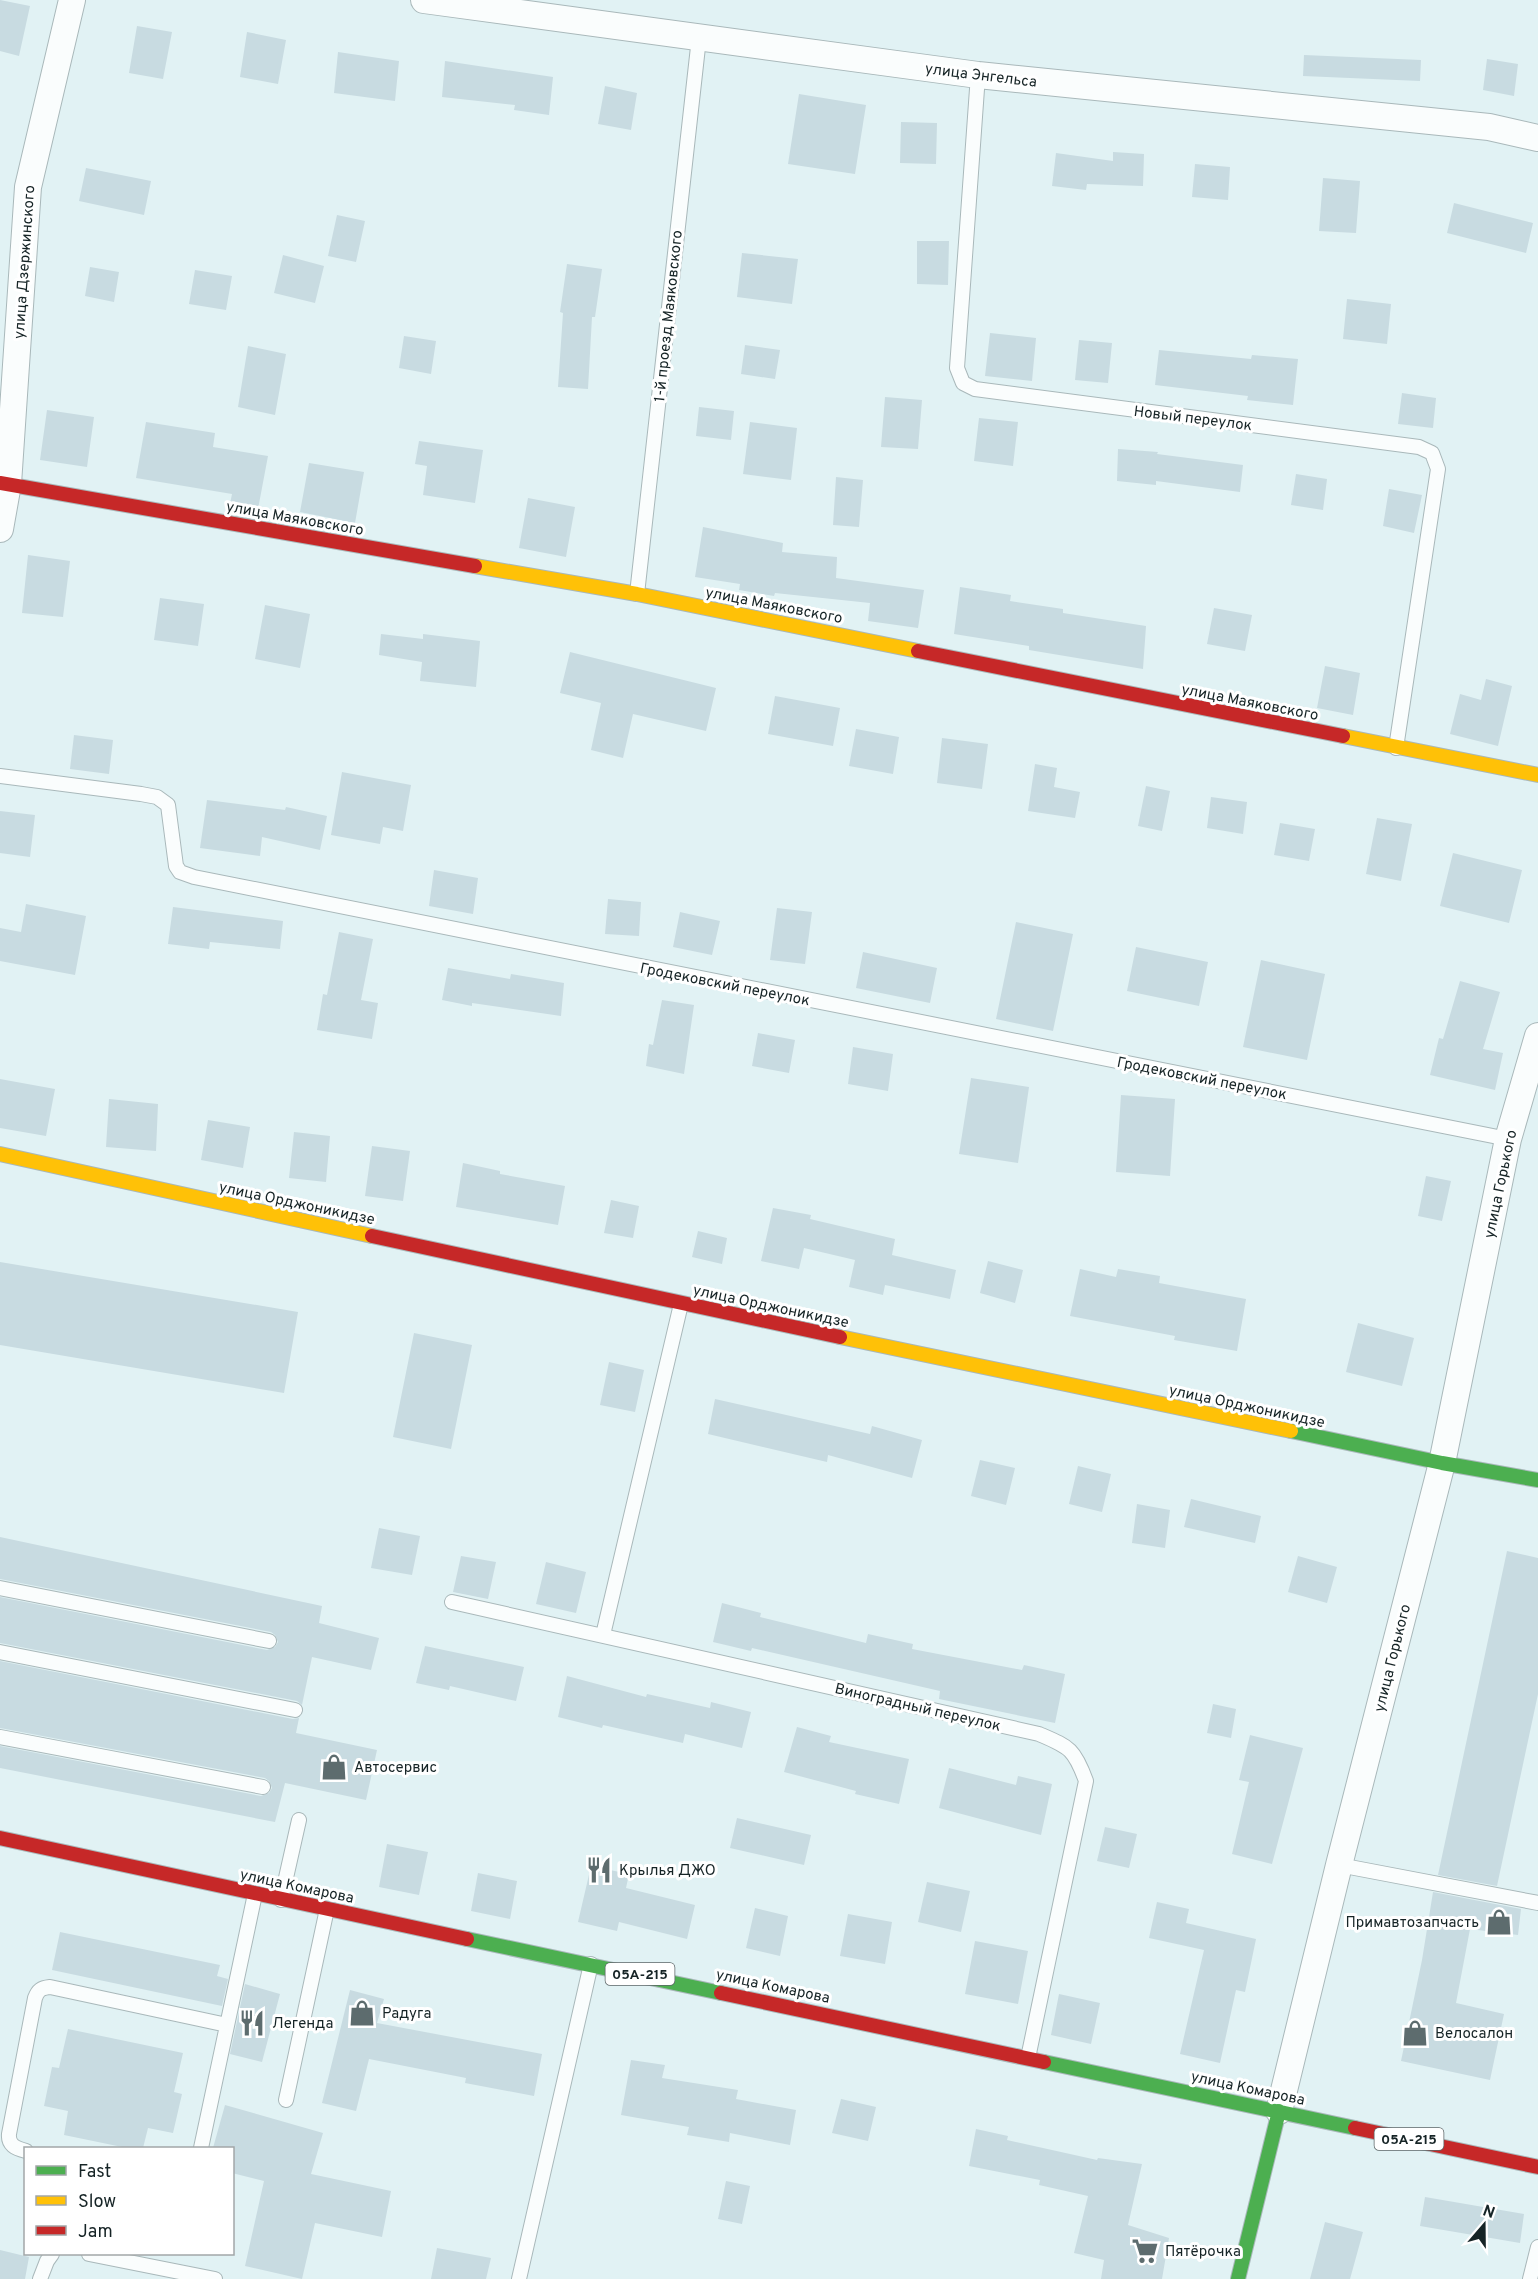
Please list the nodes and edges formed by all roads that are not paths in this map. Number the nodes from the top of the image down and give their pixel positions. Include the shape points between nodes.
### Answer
1 (72, 0) edge
2 (424, 0) edge
3 (699, 38) junction
4 (978, 75) junction
5 (1538, 138) edge
6 (4, 484) edge
7 (0, 529) edge
8 (637, 594) junction
9 (1396, 748) junction
10 (1538, 775) edge
11 (0, 776) edge
12 (1538, 1036) edge
13 (1508, 1139) junction
14 (0, 1154) edge
15 (681, 1304) junction
16 (1442, 1464) junction
17 (1538, 1480) edge
18 (0, 1588) edge
19 (452, 1602) dead end
20 (603, 1635) junction
21 (269, 1641) dead end
22 (0, 1652) edge
23 (295, 1710) dead end
24 (0, 1737) edge
25 (262, 1787) dead end
26 (299, 1820) dead end
27 (0, 1838) edge
28 (1339, 1865) junction
29 (255, 1894) junction
30 (281, 1900) junction
31 (1538, 1903) edge
32 (327, 1909) junction
33 (591, 1964) junction
34 (227, 2025) junction
35 (1028, 2058) junction
36 (286, 2100) dead end
37 (1279, 2111) junction
38 (201, 2147) edge
39 (24, 2150) edge
40 (1538, 2167) edge
41 (1538, 2247) edge
42 (51, 2255) edge
43 (99, 2255) edge
44 (40, 2279) edge
45 (216, 2279) edge
46 (519, 2279) edge
47 (1238, 2279) edge
48 (1530, 2279) edge

1 - 6 street, улица Дзержинского via 28,187
2 - 3 street, улица Энгельса
3 - 4 street, улица Энгельса
3 - 8 lane, 1-й проезд Маяковского
4 - 5 street, улица Энгельса via 1489,127
4 - 9 lane, Новый переулок via 957,368 963,382 975,389 1419,447 1432,453 1438,469
6 - 7 street, улица Дзержинского
6 - 8 main road, улица Маяковского
8 - 9 main road, улица Маяковского
9 - 10 main road, улица Маяковского
11 - 13 lane, Гродековский переулок via 157,797 168,806 176,866 180,872 194,877
12 - 13 street, улица Горького
13 - 16 street, улица Горького
14 - 15 main road, улица Орджоникидзе
15 - 16 main road, улица Орджоникидзе
15 - 20 lane
16 - 17 main road, улица Орджоникидзе
16 - 28 street, улица Горького
18 - 21 lane
19 - 20 lane, Виноградный переулок
20 - 35 lane, Виноградный переулок via 1039,1734 1067,1746 1086,1780
22 - 23 lane
24 - 25 lane
26 - 30 lane
27 - 29 main road, улица Комарова / 05А-215
28 - 31 lane
28 - 37 street, улица Горького
29 - 30 main road, улица Комарова / 05А-215
29 - 34 lane
30 - 32 main road, улица Комарова / 05А-215
32 - 33 main road, улица Комарова / 05А-215
32 - 36 lane
33 - 35 main road, улица Комарова / 05А-215
33 - 46 lane
34 - 38 lane
34 - 39 lane via 42,1988 35,1998 8,2140
35 - 37 main road, улица Комарова / 05А-215
37 - 40 main road, улица Комарова / 05А-215
37 - 47 main road, улица Горького
41 - 48 lane
42 - 44 lane
43 - 45 lane

